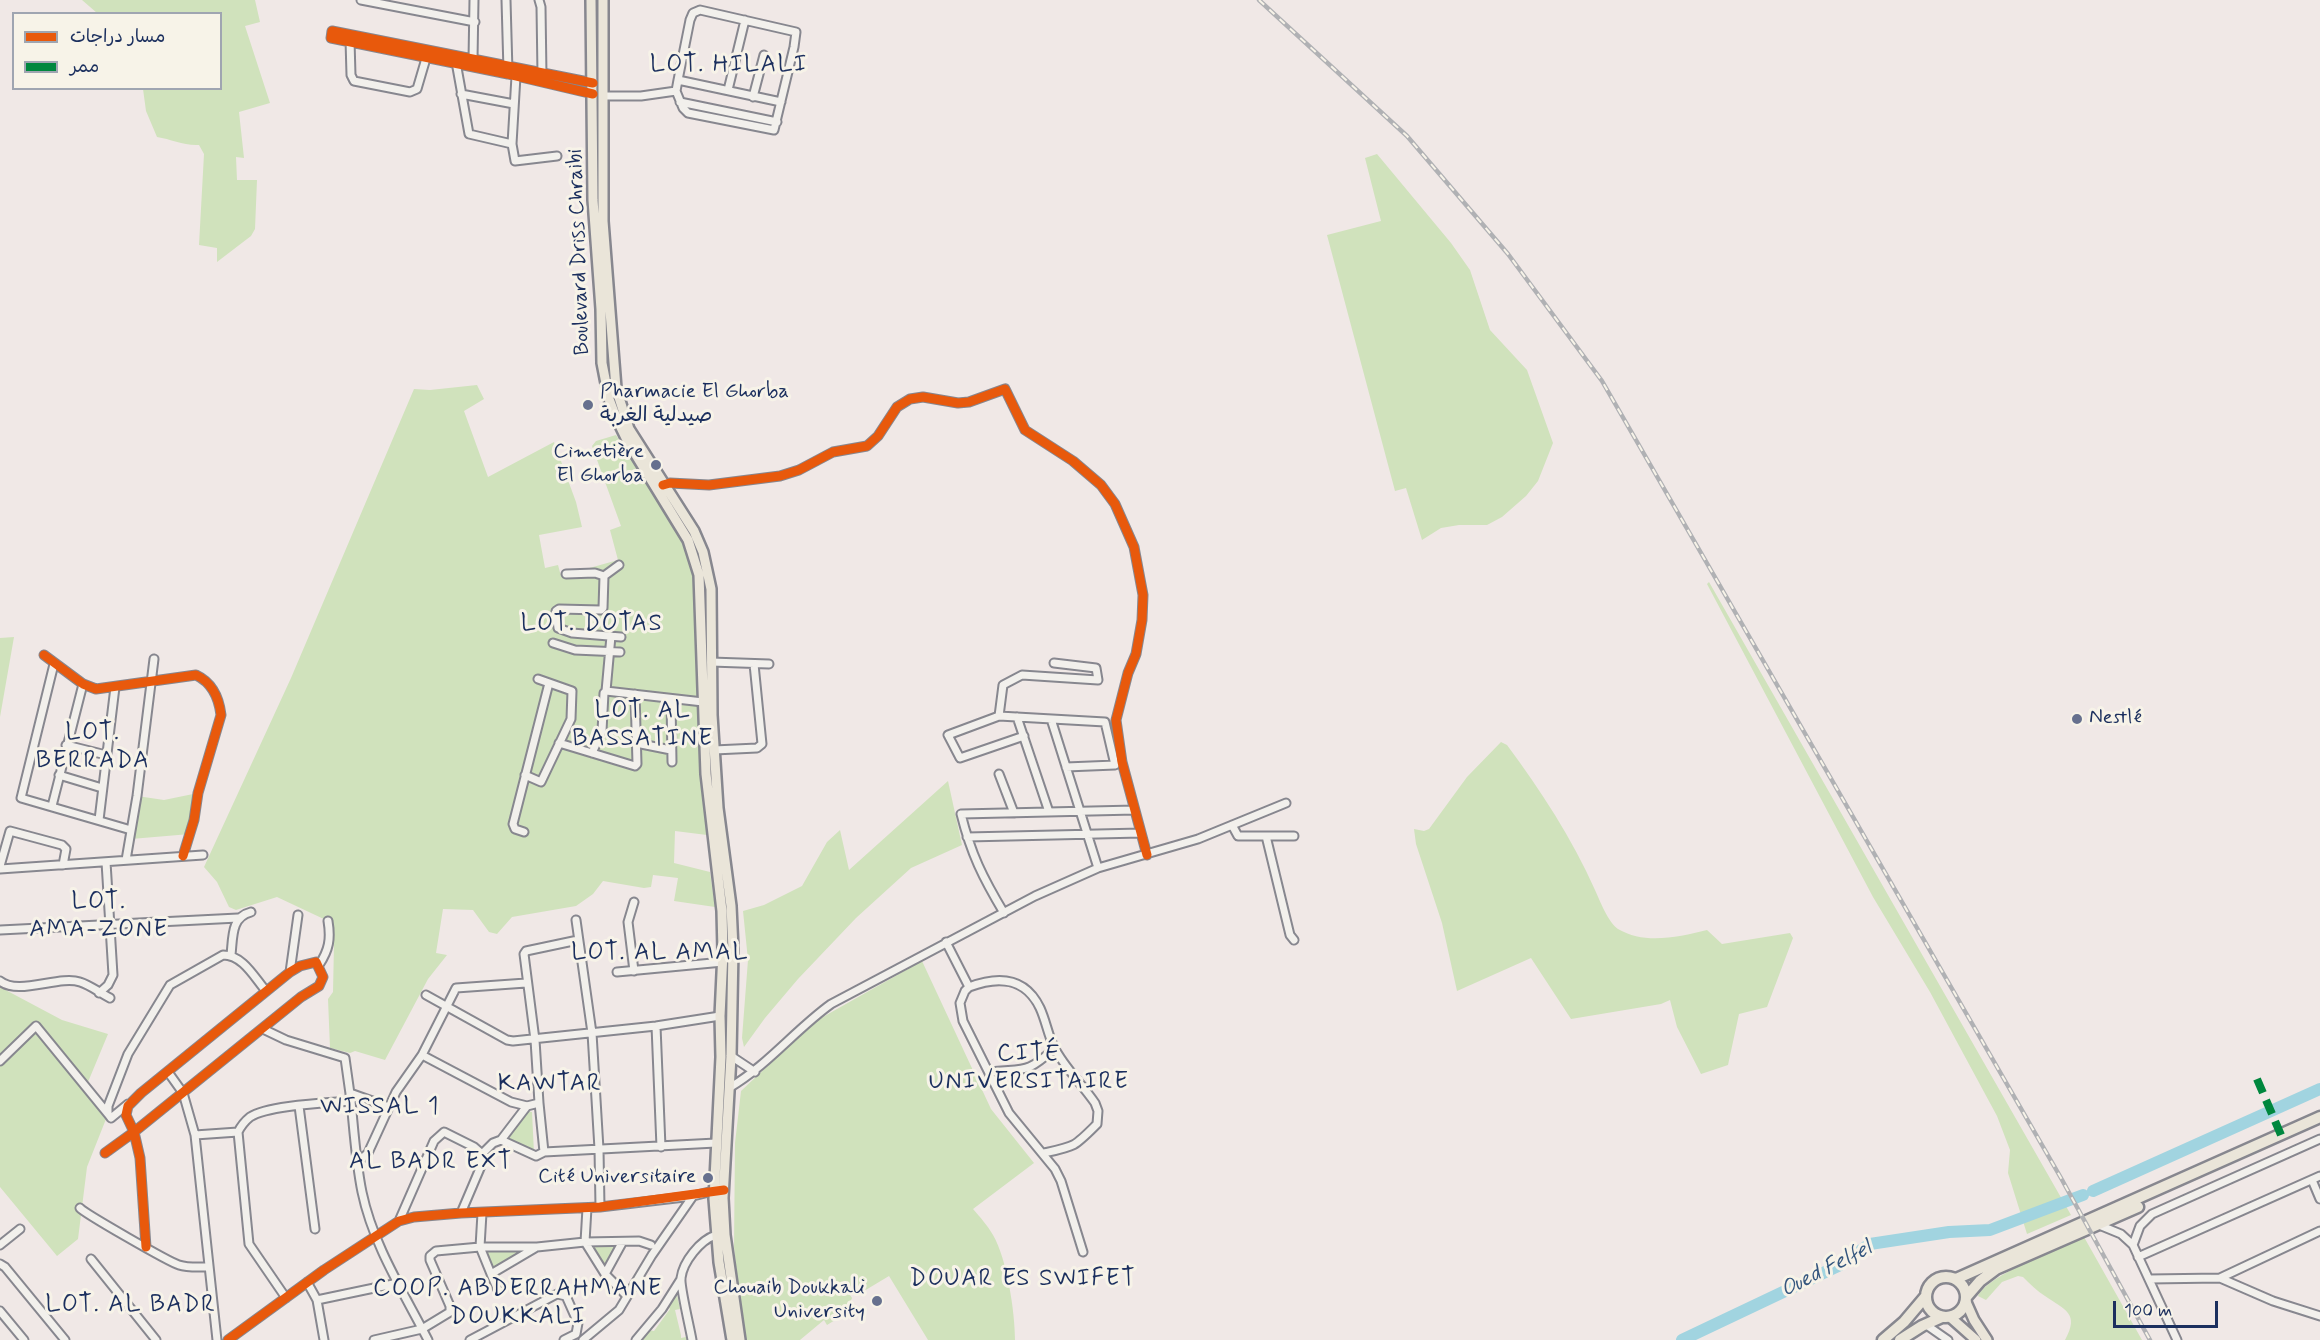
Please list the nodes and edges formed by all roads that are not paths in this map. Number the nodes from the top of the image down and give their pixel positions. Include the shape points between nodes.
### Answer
1 (361, 0) edge
2 (474, 0) edge
3 (506, 0) edge
4 (539, 0) edge
5 (591, 0) edge
6 (603, 0) edge
7 (745, 20) junction
8 (475, 22) junction
9 (427, 55) junction
10 (764, 55) dead end
11 (473, 60) junction
12 (456, 61) junction
13 (508, 70) junction
14 (516, 76) junction
15 (542, 77) junction
16 (678, 80) junction
17 (592, 83) junction
18 (728, 90) junction
19 (676, 92) junction
20 (593, 93) junction
21 (461, 94) junction
22 (604, 96) junction
23 (753, 97) junction
24 (781, 102) junction
25 (514, 104) junction
26 (512, 144) junction
27 (557, 156) dead end
28 (598, 221) junction
29 (663, 485) junction
30 (671, 502) junction
31 (619, 565) dead end
32 (566, 574) dead end
33 (604, 576) junction
34 (611, 636) junction
35 (621, 637) dead end
36 (553, 643) dead end
37 (610, 651) junction
38 (620, 652) dead end
39 (44, 655) dead end
40 (154, 660) dead end
41 (711, 662) junction
42 (1054, 663) dead end
43 (54, 664) junction
44 (754, 664) junction
45 (769, 664) dead end
46 (538, 679) dead end
47 (151, 682) junction
48 (549, 683) junction
49 (83, 684) junction
50 (116, 687) junction
51 (606, 691) junction
52 (635, 694) junction
53 (671, 699) junction
54 (703, 702) junction
55 (999, 716) junction
56 (1017, 717) junction
57 (1051, 718) junction
58 (1024, 736) junction
59 (559, 743) junction
60 (636, 743) junction
61 (66, 745) junction
62 (672, 750) junction
63 (714, 750) junction
64 (592, 753) junction
65 (106, 754) junction
66 (672, 762) dead end
67 (1066, 767) junction
68 (999, 774) dead end
69 (59, 775) junction
70 (525, 775) junction
71 (102, 788) junction
72 (1286, 803) dead end
73 (52, 806) junction
74 (713, 808) junction
75 (1135, 810) junction
76 (1049, 812) junction
77 (1080, 812) junction
78 (1014, 813) junction
79 (99, 820) junction
80 (1232, 825) junction
81 (716, 828) junction
82 (131, 830) junction
83 (524, 832) dead end
84 (1141, 833) junction
85 (1088, 834) junction
86 (1266, 836) junction
87 (1294, 836) dead end
88 (967, 837) junction
89 (203, 855) dead end
90 (1147, 855) junction
91 (183, 856) junction
92 (126, 860) junction
93 (106, 862) junction
94 (63, 865) junction
95 (0, 868) edge
96 (1098, 868) junction
97 (634, 902) dead end
98 (251, 912) dead end
99 (1004, 913) junction
100 (298, 915) dead end
101 (238, 918) junction
102 (576, 920) dead end
103 (328, 921) dead end
104 (109, 923) junction
105 (0, 930) edge
106 (578, 940) junction
107 (1294, 940) dead end
108 (946, 942) junction
109 (231, 955) junction
110 (723, 962) junction
111 (319, 965) junction
112 (634, 970) junction
113 (290, 972) junction
114 (616, 972) dead end
115 (0, 981) edge
116 (526, 983) junction
117 (969, 987) junction
118 (266, 991) junction
119 (99, 993) junction
120 (426, 995) dead end
121 (110, 998) dead end
122 (446, 1008) junction
123 (720, 1016) junction
124 (656, 1026) junction
125 (263, 1029) junction
126 (592, 1033) junction
127 (535, 1040) junction
128 (1055, 1048) junction
129 (422, 1055) junction
130 (731, 1056) junction
131 (0, 1061) edge
132 (168, 1072) junction
133 (755, 1072) junction
134 (989, 1072) junction
135 (729, 1088) junction
136 (183, 1093) junction
137 (350, 1097) junction
138 (133, 1099) junction
139 (539, 1103) junction
140 (299, 1106) junction
141 (527, 1106) junction
142 (389, 1107) junction
143 (110, 1116) junction
144 (2320, 1117) edge
145 (2320, 1123) edge
146 (238, 1131) junction
147 (134, 1132) junction
148 (195, 1135) junction
149 (2320, 1139) edge
150 (501, 1140) junction
151 (717, 1143) junction
152 (661, 1147) junction
153 (599, 1149) junction
154 (544, 1152) junction
155 (105, 1153) dead end
156 (1044, 1153) junction
157 (482, 1154) junction
158 (358, 1162) junction
159 (2320, 1176) edge
160 (2312, 1180) junction
161 (719, 1194) junction
162 (693, 1196) junction
163 (2320, 1198) edge
164 (80, 1208) dead end
165 (587, 1208) junction
166 (600, 1208) junction
167 (461, 1213) junction
168 (482, 1213) junction
169 (399, 1221) junction
170 (2099, 1225) junction
171 (20, 1229) dead end
172 (315, 1229) dead end
173 (2320, 1232) edge
174 (376, 1235) junction
175 (716, 1235) junction
176 (585, 1242) junction
177 (622, 1243) junction
178 (0, 1245) edge
179 (651, 1245) dead end
180 (2133, 1245) junction
181 (146, 1247) junction
182 (480, 1247) junction
183 (537, 1247) junction
184 (1083, 1252) dead end
185 (2138, 1257) junction
186 (91, 1259) dead end
187 (0, 1264) edge
188 (208, 1268) junction
189 (491, 1274) junction
190 (605, 1274) junction
191 (2220, 1278) junction
192 (681, 1279) junction
193 (1956, 1279) junction
194 (2148, 1279) junction
195 (308, 1282) junction
196 (398, 1283) junction
197 (498, 1290) dead end
198 (627, 1296) junction
199 (1926, 1296) junction
200 (286, 1298) junction
201 (1966, 1299) junction
202 (316, 1300) junction
203 (0, 1311) edge
204 (2320, 1316) edge
205 (1946, 1317) junction
206 (1925, 1324) junction
207 (422, 1329) junction
208 (1902, 1339) edge
209 (24, 1340) edge
210 (65, 1340) edge
211 (156, 1340) edge
212 (217, 1340) edge
213 (228, 1340) edge
214 (324, 1340) edge
215 (374, 1340) edge
216 (428, 1340) edge
217 (470, 1340) edge
218 (564, 1340) edge
219 (583, 1340) edge
220 (636, 1340) edge
221 (692, 1340) edge
222 (732, 1340) edge
223 (740, 1340) edge
224 (1883, 1340) edge
225 (1948, 1340) edge
226 (1976, 1340) edge
227 (1987, 1340) edge
228 (2177, 1340) edge

1 - 8 street
2 - 8 street
3 - 13 street
4 - 15 street
5 - 17 main road, Boulevard Driss Chraibi
6 - 22 main road, Boulevard Driss Chraibi
7 - 16 street via 700,10 693,13
7 - 18 street
7 - 24 street via 796,32
8 - 11 street
9 - 9 street via 350,38 354,81 410,92 417,89
9 - 12 street
10 - 23 street
11 - 12 street
11 - 13 street
12 - 13 street
12 - 21 street
13 - 14 street
13 - 15 street
14 - 15 street
14 - 25 street
15 - 17 street
15 - 20 street
16 - 18 street
16 - 19 street
17 - 20 main road, Boulevard Driss Chraibi
18 - 23 street
19 - 22 street
19 - 24 street via 688,113 765,130 774,130
20 - 28 main road, Boulevard Driss Chraibi
21 - 25 street
21 - 26 street via 469,134
22 - 28 main road, Boulevard Driss Chraibi
23 - 24 street
25 - 26 street
26 - 27 street via 514,160
28 - 29 main road, Boulevard Driss Chraibi via 616,388 629,429
28 - 30 main road, Boulevard Driss Chraibi via 601,353 609,399 628,442
29 - 30 main road, Boulevard Driss Chraibi
29 - 75 street via 709,485 780,476 833,452 867,446 897,407 910,399 923,396 969,402 1005,389 1025,430 1073,461 1101,485 1115,504 1134,547 1143,595 1142,620 1116,720
30 - 41 main road, Boulevard Driss Chraibi via 693,531 708,571
30 - 54 main road, Boulevard Driss Chraibi via 699,575
31 - 33 street
32 - 33 street
33 - 34 street via 603,608 559,609 556,625 572,633
34 - 35 street
34 - 37 street
36 - 37 street via 575,650
37 - 38 street
37 - 51 street
39 - 43 street
40 - 47 street
41 - 44 street
41 - 63 main road, Boulevard Driss Chraibi
42 - 55 street via 1096,668 1098,680 1022,675 1003,685
43 - 49 street
43 - 73 street via 21,798
44 - 45 street
44 - 63 street via 762,744 757,748
46 - 48 street
47 - 50 street
47 - 82 street
47 - 91 street via 196,675 205,680 220,704 221,716
48 - 59 street via 572,691 571,720
48 - 70 street
49 - 50 street
49 - 61 street
50 - 65 street
51 - 52 street
51 - 64 street via 603,731
52 - 53 street
52 - 60 street
53 - 54 street
53 - 62 street
54 - 74 main road, Boulevard Driss Chraibi
55 - 56 street
55 - 58 street via 948,735 960,758
56 - 57 street
56 - 58 street
57 - 67 street
57 - 67 street via 1105,722 1115,765
58 - 76 street
59 - 64 street
59 - 70 street via 541,782
60 - 62 street
60 - 64 street via 634,766
61 - 65 street
61 - 69 street
62 - 66 street
63 - 74 main road, Boulevard Driss Chraibi
65 - 71 street
67 - 77 street
68 - 78 street
69 - 71 street
69 - 73 street
70 - 83 street via 513,824
71 - 79 street
72 - 80 street
73 - 79 street
74 - 81 main road, Boulevard Driss Chraibi
75 - 77 street
75 - 84 street
76 - 77 street
76 - 78 street
77 - 85 street
78 - 88 street via 961,814
79 - 82 street
80 - 86 street via 1238,836
80 - 90 street
81 - 110 main road, Boulevard Driss Chraibi
81 - 130 main road, Boulevard Driss Chraibi via 731,906
82 - 92 street
84 - 85 street
84 - 90 street
85 - 88 street
85 - 96 street
86 - 87 street
86 - 107 street
88 - 99 street via 981,876
89 - 91 street
90 - 96 street
91 - 92 street
92 - 93 street
93 - 94 street
93 - 104 street
94 - 95 street
94 - 95 street via 66,849 62,845 10,831
96 - 99 street
97 - 112 street via 628,922
98 - 101 street
99 - 108 street
100 - 113 street
101 - 104 street
101 - 109 street
102 - 106 street
103 - 111 street via 331,936
104 - 105 street
104 - 119 street via 113,975
106 - 116 street via 526,951
106 - 126 street
108 - 117 street
108 - 133 street via 831,1004
109 - 118 street
109 - 143 street via 223,955 170,985 128,1054 108,1106
110 - 112 street
110 - 123 main road, Boulevard Driss Chraibi
111 - 113 street via 312,961
111 - 125 street via 323,977 319,986
112 - 114 street
113 - 118 street
115 - 119 street via 14,988 79,981
116 - 122 street via 456,988
116 - 127 street
117 - 128 street via 997,980 1018,984 1039,1006
117 - 134 street via 960,1003 963,1021
118 - 132 street
119 - 121 street
120 - 122 street
122 - 127 street via 507,1040
122 - 129 street
123 - 124 street
123 - 151 main road, Boulevard Driss Chraibi
124 - 126 street
124 - 152 street
125 - 136 street
125 - 137 street via 345,1058
126 - 127 street
126 - 153 street
127 - 139 street
128 - 134 street via 1023,1070
128 - 156 street via 1095,1103 1098,1117 1097,1124 1074,1146
129 - 141 street via 495,1094
129 - 142 street
130 - 133 street
130 - 135 main road, Boulevard Driss Chraibi
131 - 143 street via 36,1026
132 - 136 street
132 - 138 street
133 - 135 street
134 - 156 street via 1009,1113
135 - 161 main road, Boulevard Driss Chraibi
136 - 147 street
136 - 148 street
137 - 140 street
137 - 142 street
137 - 158 street
138 - 143 street
138 - 147 street via 126,1110
139 - 141 street
139 - 154 street
140 - 146 street via 252,1115
140 - 172 street
141 - 150 street
142 - 158 street via 368,1153
144 - 193 highway
145 - 170 highway
146 - 148 street
146 - 200 street via 249,1244
147 - 155 street
147 - 181 street via 140,1158
148 - 188 street
149 - 180 street via 2152,1214 2140,1226
150 - 154 street via 536,1156
150 - 157 street
151 - 152 street
151 - 161 main road, Boulevard Driss Chraibi
152 - 153 street
153 - 154 street
153 - 166 street
156 - 184 street via 1061,1181
157 - 167 street via 481,1166
157 - 169 street via 474,1146 441,1132
158 - 174 street via 362,1192
159 - 160 street
160 - 163 street
160 - 185 street
161 - 162 street
161 - 175 main road, Boulevard Driss Chraibi
161 - 223 main road, Boulevard Driss Chraibi
162 - 166 street
162 - 198 street
164 - 181 street
165 - 166 street
165 - 168 street
165 - 176 street
167 - 168 street
167 - 169 street
168 - 182 street
169 - 174 street
170 - 180 street via 2114,1230
170 - 201 highway via 1996,1269
171 - 178 street
173 - 191 street
174 - 195 street
174 - 196 street
175 - 192 street via 707,1238 692,1254
175 - 222 main road, Boulevard Driss Chraibi
176 - 177 street
176 - 183 street
176 - 190 street
177 - 179 street via 639,1241
177 - 190 street
180 - 185 street
181 - 188 street via 181,1266
182 - 183 street
182 - 189 street
182 - 207 street via 436,1251 430,1256 451,1310
183 - 189 street
185 - 194 street
186 - 211 street
187 - 210 street
188 - 212 street
189 - 197 street
190 - 198 street
191 - 194 street
191 - 204 street
192 - 220 street
192 - 221 street
193 - 199 highway via 1934,1280
193 - 201 highway via 1964,1288
194 - 228 street
195 - 200 street
195 - 202 street
196 - 202 street
196 - 207 street
198 - 219 street via 619,1310
199 - 205 highway via 1932,1311
199 - 224 highway
200 - 213 street
201 - 205 highway via 1958,1313
201 - 227 main road
202 - 214 street
203 - 209 street
205 - 206 highway
205 - 226 main road
206 - 208 highway
206 - 225 street
207 - 215 street
207 - 216 street
217 - 218 street via 557,1294 566,1296 578,1323 576,1334

